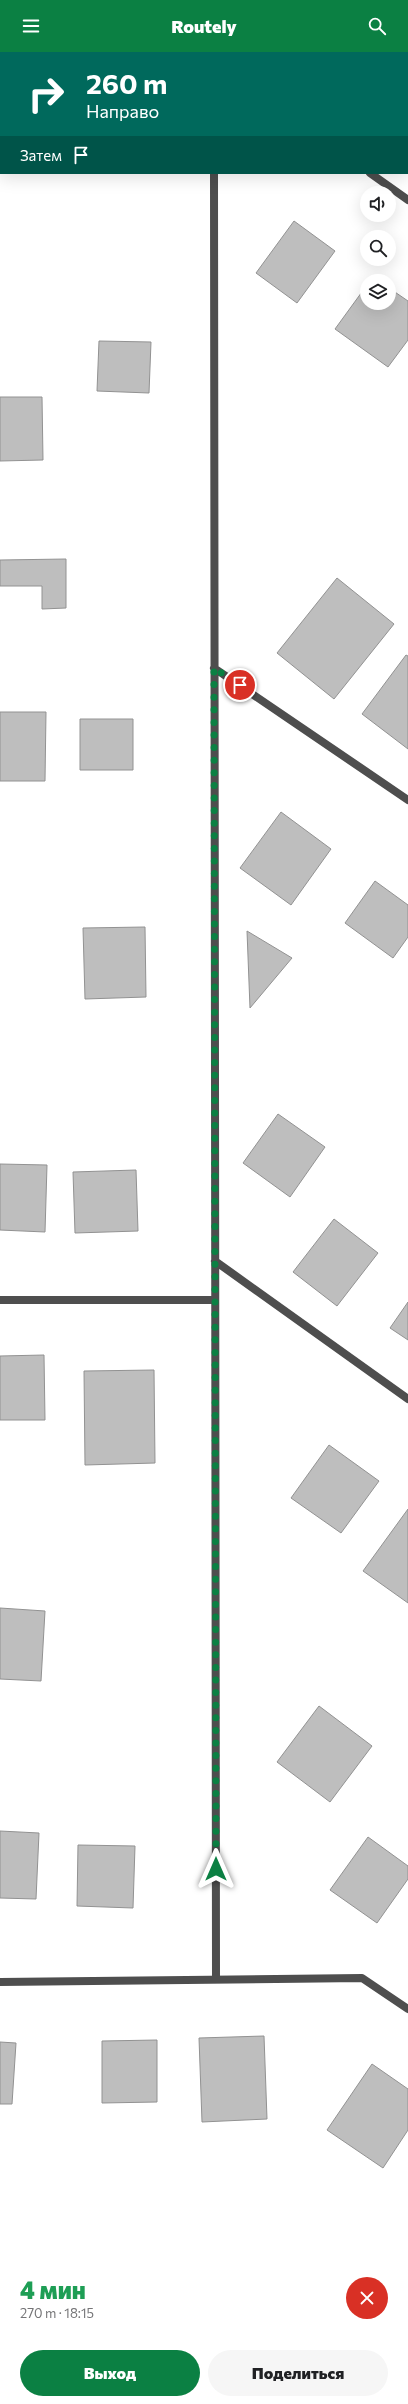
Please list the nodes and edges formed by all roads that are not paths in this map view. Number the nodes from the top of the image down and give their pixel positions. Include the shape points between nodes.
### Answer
1 (214, 174) edge
2 (371, 174) edge
3 (408, 200) edge
4 (214, 668) junction
5 (408, 800) edge
6 (215, 1261) junction
7 (0, 1300) edge
8 (215, 1300) junction
9 (408, 1399) edge
10 (216, 1979) junction
11 (0, 1982) edge
12 (408, 2009) edge

1 - 4 street
2 - 3 street
4 - 5 street
4 - 6 street
6 - 8 street
6 - 9 street
7 - 8 street
8 - 10 street
10 - 11 street
10 - 12 street via 362,1978

